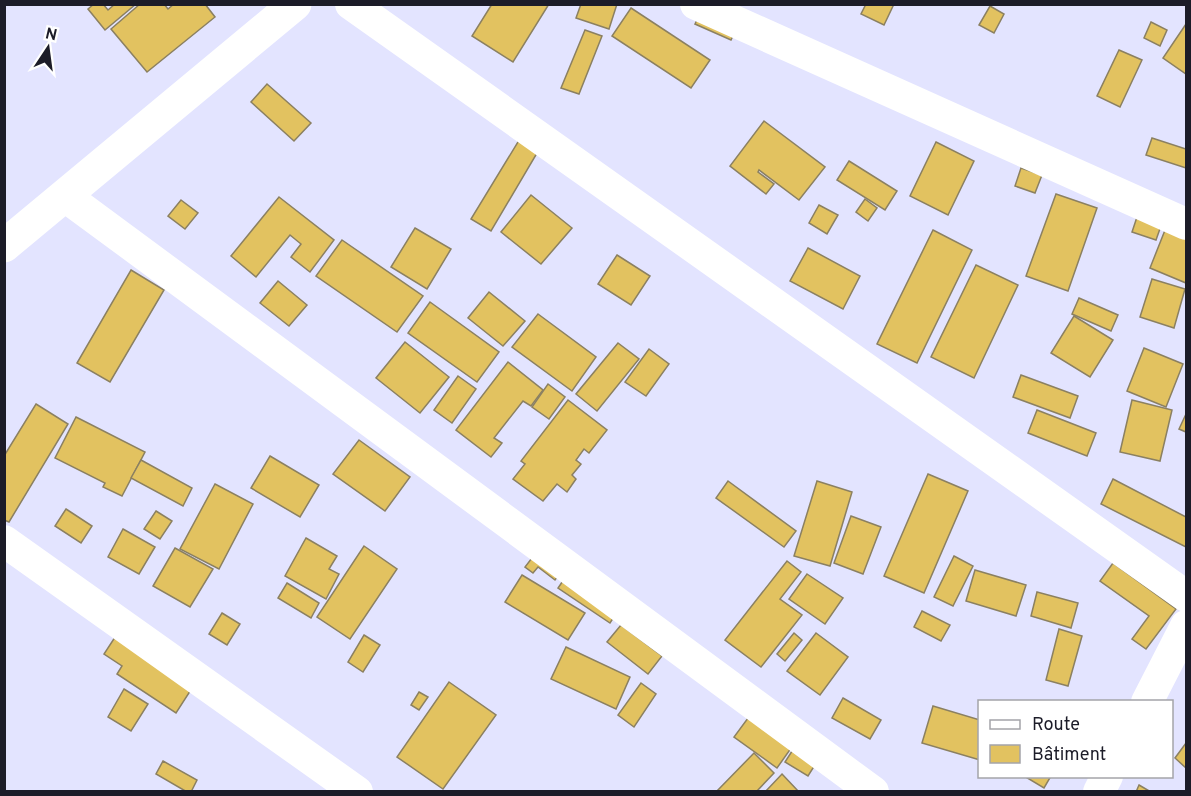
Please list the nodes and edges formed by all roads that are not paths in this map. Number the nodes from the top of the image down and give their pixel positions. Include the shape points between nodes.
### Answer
1 (295, 4) edge
2 (351, 4) edge
3 (696, 4) edge
4 (66, 195) junction
5 (1186, 225) edge
6 (4, 246) edge
7 (4, 541) edge
8 (1186, 596) edge
9 (1186, 626) edge
10 (1148, 700) edge
11 (1106, 778) edge
12 (357, 792) edge
13 (873, 792) edge
14 (1099, 792) edge

1 - 4 street
2 - 8 street
3 - 5 street
4 - 6 street
4 - 13 street
7 - 12 street
9 - 10 street
11 - 14 street

